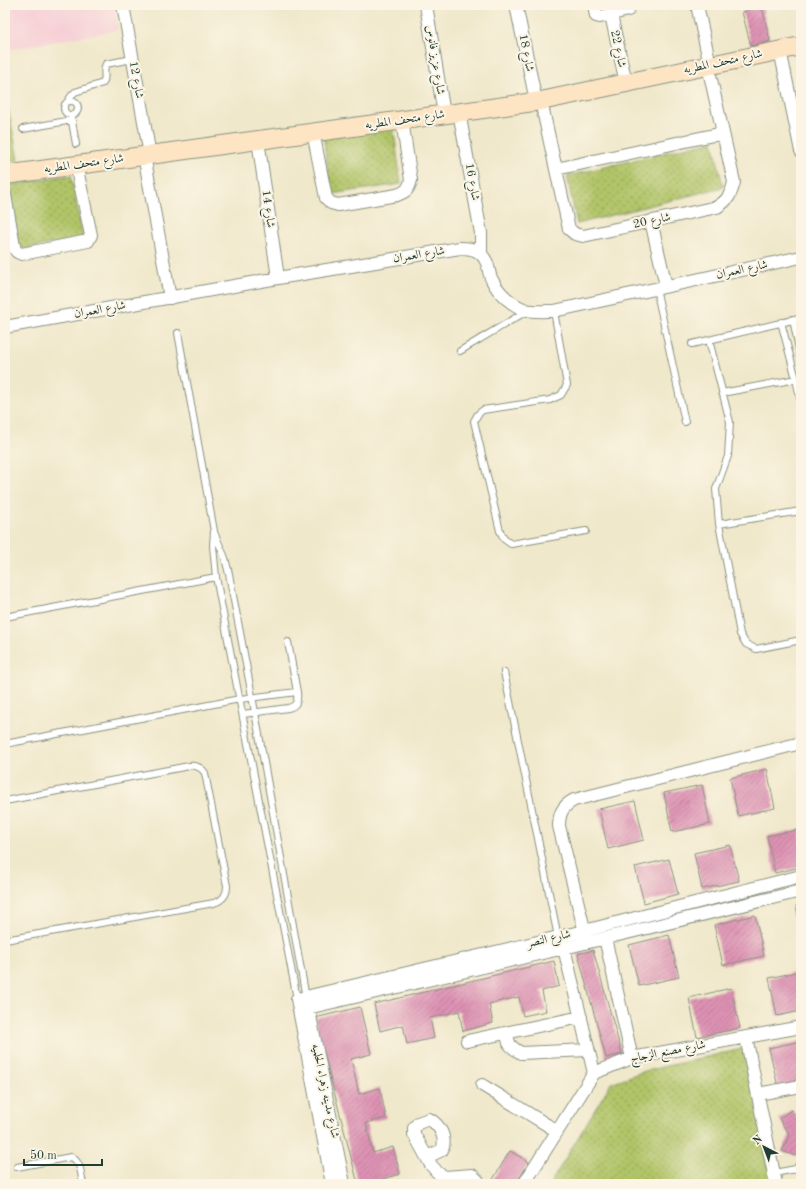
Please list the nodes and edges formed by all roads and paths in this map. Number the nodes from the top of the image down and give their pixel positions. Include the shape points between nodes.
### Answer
1 (123, 5) edge
2 (426, 5) edge
3 (516, 5) edge
4 (594, 5) edge
5 (628, 5) edge
6 (696, 5) edge
7 (611, 15) junction
8 (801, 46) edge
9 (780, 50) junction
10 (132, 59) junction
11 (709, 65) junction
12 (626, 83) junction
13 (68, 101) junction
14 (539, 101) junction
15 (451, 113) junction
16 (72, 117) junction
17 (402, 120) junction
18 (23, 129) dead end
19 (313, 132) junction
20 (723, 133) junction
21 (258, 140) junction
22 (76, 144) dead end
23 (801, 151) edge
24 (147, 155) junction
25 (76, 165) junction
26 (556, 169) junction
27 (5, 175) edge
28 (5, 195) edge
29 (652, 221) junction
30 (481, 253) junction
31 (801, 257) edge
32 (278, 278) junction
33 (661, 287) junction
34 (170, 298) junction
35 (528, 310) junction
36 (554, 311) junction
37 (801, 318) edge
38 (793, 319) junction
39 (782, 322) junction
40 (5, 327) edge
41 (178, 333) dead end
42 (709, 340) junction
43 (692, 344) dead end
44 (460, 351) dead end
45 (801, 359) edge
46 (796, 379) junction
47 (722, 393) junction
48 (801, 402) edge
49 (685, 422) dead end
50 (801, 511) edge
51 (719, 524) junction
52 (214, 531) junction
53 (586, 531) dead end
54 (216, 576) junction
55 (5, 617) edge
56 (801, 640) edge
57 (288, 642) dead end
58 (504, 672) dead end
59 (296, 692) junction
60 (252, 697) junction
61 (240, 699) junction
62 (255, 712) junction
63 (243, 714) junction
64 (5, 744) edge
65 (801, 744) edge
66 (5, 801) edge
67 (801, 876) edge
68 (801, 891) edge
69 (558, 937) junction
70 (586, 937) junction
71 (605, 938) junction
72 (5, 940) edge
73 (564, 948) junction
74 (303, 1004) junction
75 (580, 1017) junction
76 (801, 1027) edge
77 (508, 1033) junction
78 (746, 1037) junction
79 (467, 1041) dead end
80 (588, 1050) junction
81 (632, 1058) junction
82 (594, 1073) junction
83 (482, 1085) dead end
84 (801, 1086) edge
85 (758, 1094) junction
86 (557, 1131) junction
87 (427, 1157) dead end
88 (801, 1161) edge
89 (17, 1167) dead end
90 (796, 1169) junction
91 (801, 1176) edge
92 (775, 1178) edge
93 (83, 1184) edge
94 (332, 1184) edge
95 (344, 1184) edge
96 (479, 1184) edge
97 (524, 1184) edge

1 - 10 street, شارع 12
2 - 15 street, شارع عزيز فانوس
3 - 14 street, شارع 18
4 - 7 street, شارع 22 via 598,17
5 - 7 street, شارع 22 via 628,10
6 - 11 street, شارع 20
7 - 12 street, شارع 22
8 - 9 street, شارع متحف المطريه
9 - 11 street, شارع متحف المطريه
9 - 23 street
10 - 13 lane via 106,64 103,83 75,92
10 - 24 street, شارع 12
11 - 12 street, شارع متحف المطريه
11 - 20 street, شارع 20
12 - 14 street, شارع متحف المطريه
13 - 16 lane via 64,105 64,111
13 - 16 lane via 74,101 77,106
14 - 15 street, شارع متحف المطريه
14 - 26 street, شارع 20
15 - 17 street, شارع متحف المطريه
15 - 30 street, شارع 16 via 481,233
16 - 18 lane
16 - 22 lane
17 - 19 street, شارع متحف المطريه
17 - 19 street via 409,187 404,193 397,195 338,205 326,198
19 - 21 street, شارع متحف المطريه
20 - 26 street
20 - 29 street, شارع 20 via 734,182 732,192 726,201 717,207
21 - 24 street, شارع متحف المطريه
21 - 32 street, شارع 14
24 - 25 street, شارع متحف المطريه
24 - 34 street, شارع 12
25 - 27 street, شارع متحف المطريه
25 - 28 street via 91,235 88,241 18,253 14,246
26 - 29 street, شارع 20 via 569,229 575,234 583,236
29 - 33 street
30 - 32 street, شارع العمران via 471,248 460,248
30 - 35 street, شارع العمران via 501,294 513,304
31 - 33 street, شارع العمران
32 - 34 street, شارع العمران
33 - 36 street, شارع العمران
33 - 49 lane
34 - 40 street, شارع العمران
35 - 36 street, شارع العمران
35 - 44 lane
36 - 53 lane via 567,385 561,395 550,400 483,410 474,421 504,539 511,544
37 - 38 lane
38 - 39 lane
38 - 45 lane
39 - 42 lane
39 - 46 lane
41 - 52 lane
42 - 43 lane
42 - 47 lane
46 - 47 lane
46 - 48 lane
47 - 51 lane via 730,422 728,456 716,489
50 - 51 lane
51 - 56 lane via 740,634 746,644 756,649
52 - 54 lane
52 - 60 lane via 229,574
54 - 55 lane
54 - 61 lane
57 - 59 lane
58 - 69 lane
59 - 60 lane
59 - 62 lane via 298,700 293,707
60 - 61 lane
60 - 62 lane
61 - 63 lane
61 - 64 lane
62 - 63 lane
62 - 74 lane
63 - 74 lane
65 - 70 street via 574,800 567,804 559,818 559,826
66 - 72 lane via 196,766 205,773 227,886 223,898 214,903
67 - 70 street, شارع النصر
68 - 71 street, شارع النصر
69 - 70 street, شارع النصر
69 - 74 street, شارع النصر
70 - 71 street, شارع النصر
70 - 73 street, شارع النصر
71 - 81 street
73 - 74 street, شارع النصر
73 - 75 street
74 - 94 street, شارع مدينه زهراء الحلميه
74 - 95 street, شارع مدينه زهراء الحلميه
75 - 77 street
75 - 80 street
76 - 78 street, شارع مصنع الزجاج
77 - 79 street
77 - 80 street via 508,1040 513,1048 521,1053
78 - 81 street, شارع مصنع الزجاج
78 - 85 street
80 - 82 street
81 - 82 street, شارع مصنع الزجاج
82 - 86 street
83 - 86 street
84 - 85 street
85 - 92 street
86 - 97 street
87 - 96 street via 438,1173 445,1177 472,1175
88 - 90 lane
89 - 93 lane via 71,1156 78,1162
90 - 91 lane
90 - 92 lane

